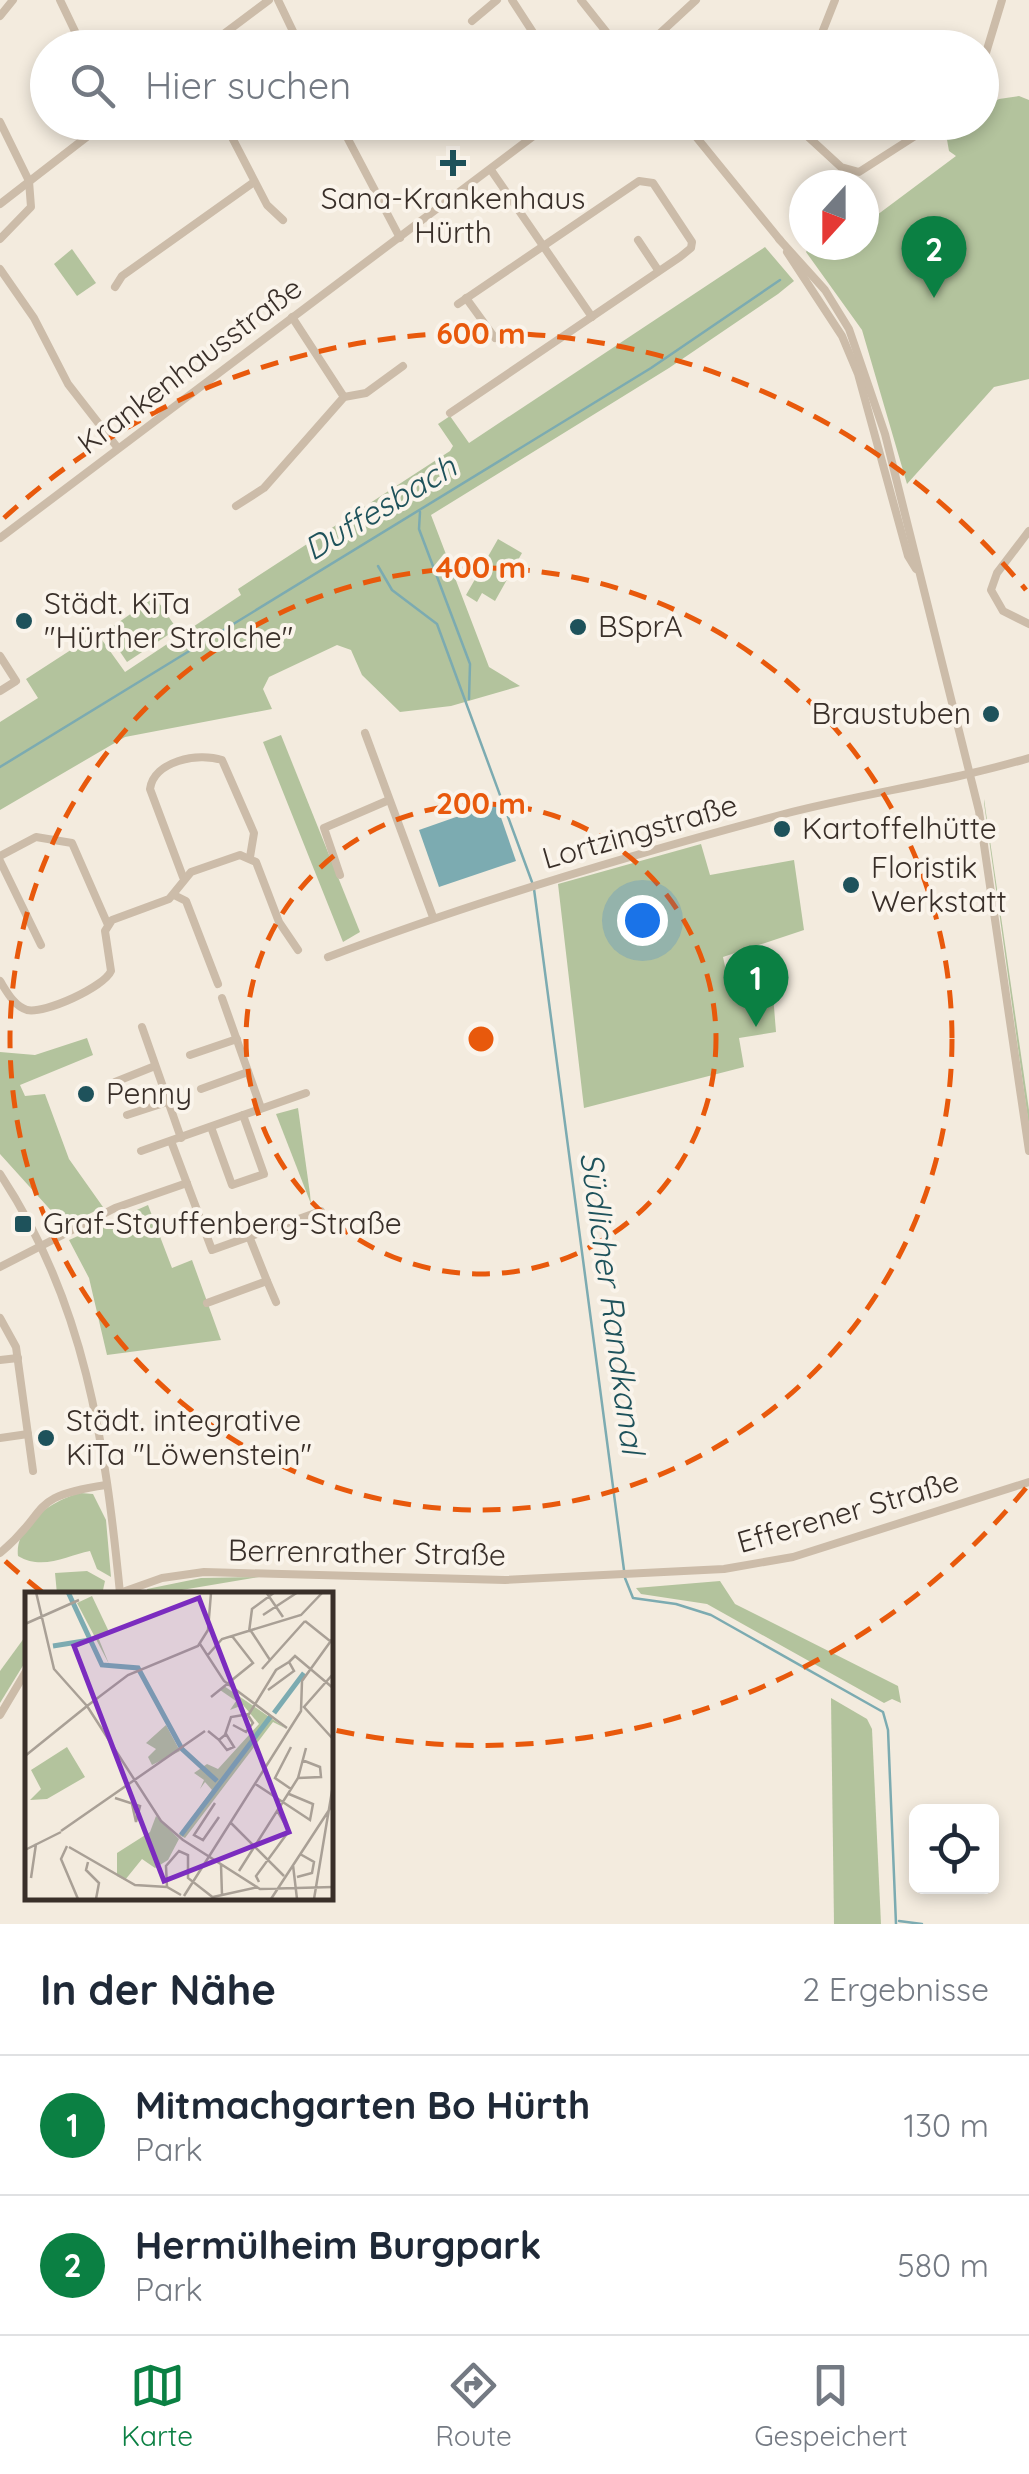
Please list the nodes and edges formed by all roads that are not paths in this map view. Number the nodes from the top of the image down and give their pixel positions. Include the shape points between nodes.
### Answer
1 (14, 0) edge
2 (60, 0) edge
3 (269, 0) edge
4 (278, 0) edge
5 (497, 0) edge
6 (512, 0) edge
7 (581, 0) edge
8 (696, 0) edge
9 (836, 0) edge
10 (1002, 0) edge
11 (0, 16) edge
12 (472, 21) dead end
13 (74, 30) edge
14 (230, 30) edge
15 (292, 30) edge
16 (531, 30) edge
17 (605, 30) edge
18 (664, 30) edge
19 (824, 30) edge
20 (993, 30) edge
21 (0, 122) edge
22 (83, 140) edge
23 (233, 140) edge
24 (348, 140) edge
25 (530, 140) edge
26 (699, 140) edge
27 (812, 140) edge
28 (909, 140) edge
29 (492, 170) junction
30 (30, 181) junction
31 (254, 182) junction
32 (0, 204) edge
33 (283, 220) dead end
34 (400, 238) junction
35 (0, 239) edge
36 (638, 240) dead end
37 (542, 245) junction
38 (0, 270) edge
39 (658, 270) junction
40 (115, 287) dead end
41 (592, 317) junction
42 (292, 318) junction
43 (495, 338) dead end
44 (403, 366) dead end
45 (344, 397) junction
46 (450, 413) dead end
47 (117, 447) junction
48 (236, 506) dead end
49 (1029, 531) edge
50 (0, 538) edge
51 (1029, 624) edge
52 (0, 656) edge
53 (0, 692) edge
54 (365, 733) dead end
55 (1029, 758) edge
56 (971, 772) junction
57 (389, 800) junction
58 (250, 857) junction
59 (0, 858) edge
60 (184, 876) junction
61 (340, 876) dead end
62 (174, 895) junction
63 (433, 917) junction
64 (108, 924) junction
65 (41, 945) dead end
66 (298, 950) dead end
67 (328, 958) dead end
68 (0, 981) edge
69 (218, 984) dead end
70 (222, 998) dead end
71 (142, 1027) dead end
72 (237, 1039) junction
73 (190, 1055) dead end
74 (155, 1066) junction
75 (248, 1072) junction
76 (115, 1082) dead end
77 (201, 1089) dead end
78 (306, 1093) dead end
79 (167, 1102) junction
80 (261, 1108) junction
81 (128, 1115) dead end
82 (243, 1115) junction
83 (211, 1127) junction
84 (176, 1139) junction
85 (141, 1151) dead end
86 (1029, 1151) edge
87 (0, 1174) edge
88 (186, 1182) junction
89 (321, 1211) dead end
90 (249, 1236) junction
91 (43, 1246) junction
92 (0, 1267) edge
93 (267, 1280) junction
94 (276, 1302) dead end
95 (207, 1303) dead end
96 (0, 1318) edge
97 (18, 1358) junction
98 (0, 1360) edge
99 (28, 1434) junction
100 (0, 1438) edge
101 (34, 1471) dead end
102 (1029, 1482) edge
103 (106, 1485) junction
104 (0, 1552) edge
105 (616, 1577) joint
106 (119, 1592) edge
107 (122, 1592) edge
108 (25, 1673) edge
109 (0, 1715) edge

1 - 11 street
2 - 13 street
3 - 14 street
4 - 15 street
5 - 12 street
6 - 16 street
7 - 17 street
8 - 18 street
9 - 19 street
10 - 20 street
21 - 30 street
22 - 30 street
23 - 31 street
24 - 34 street
25 - 29 street, Krankenhausstraße
26 - 56 street via 825,290 859,352
27 - 28 street via 841,167 859,172
29 - 34 street, Krankenhausstraße
29 - 37 street
30 - 32 street
30 - 35 street via 29,212
31 - 33 street
31 - 40 street
34 - 42 street, Krankenhausstraße
36 - 39 street
37 - 39 street via 647,181 692,245
37 - 41 street
37 - 43 street via 462,301
38 - 47 street via 68,384
39 - 41 street
41 - 46 street
42 - 45 street
42 - 47 street, Krankenhausstraße
44 - 45 street via 366,393
45 - 48 street via 264,488
47 - 50 street, Krankenhausstraße
49 - 51 street via 992,590 1002,610
52 - 53 street via 16,681
54 - 57 street
55 - 56 street, Lortzingstraße
56 - 63 street, Lortzingstraße via 786,814
56 - 86 street
57 - 61 street via 324,828
57 - 63 street
58 - 60 street
58 - 60 street via 254,833 222,760 164,766 150,790
58 - 66 street
59 - 64 street via 36,836 72,843
59 - 65 street
60 - 62 street
62 - 64 street
62 - 69 street via 186,901
63 - 67 street, Lortzingstraße
64 - 68 street via 112,971 101,986 36,1011 20,1007
70 - 72 street
71 - 74 street
72 - 73 street
72 - 75 street
74 - 76 street
74 - 79 street
75 - 77 street
75 - 80 street
78 - 80 street
79 - 81 street
79 - 84 street
80 - 82 street
82 - 83 street
82 - 83 street via 264,1174 232,1185
83 - 84 street
84 - 85 street
84 - 88 street
87 - 91 street
88 - 90 street via 212,1250
88 - 91 street via 115,1208
89 - 90 street
90 - 93 street
91 - 92 street
91 - 103 street via 78,1337
93 - 94 street
93 - 95 street
96 - 97 street
97 - 98 street
97 - 99 street
99 - 100 street
99 - 101 street
102 - 105 street, Efferener Straße via 793,1557
103 - 104 street via 44,1502
103 - 106 street
105 - 107 street, Berrenrather Straße via 438,1580 204,1572
108 - 109 street

